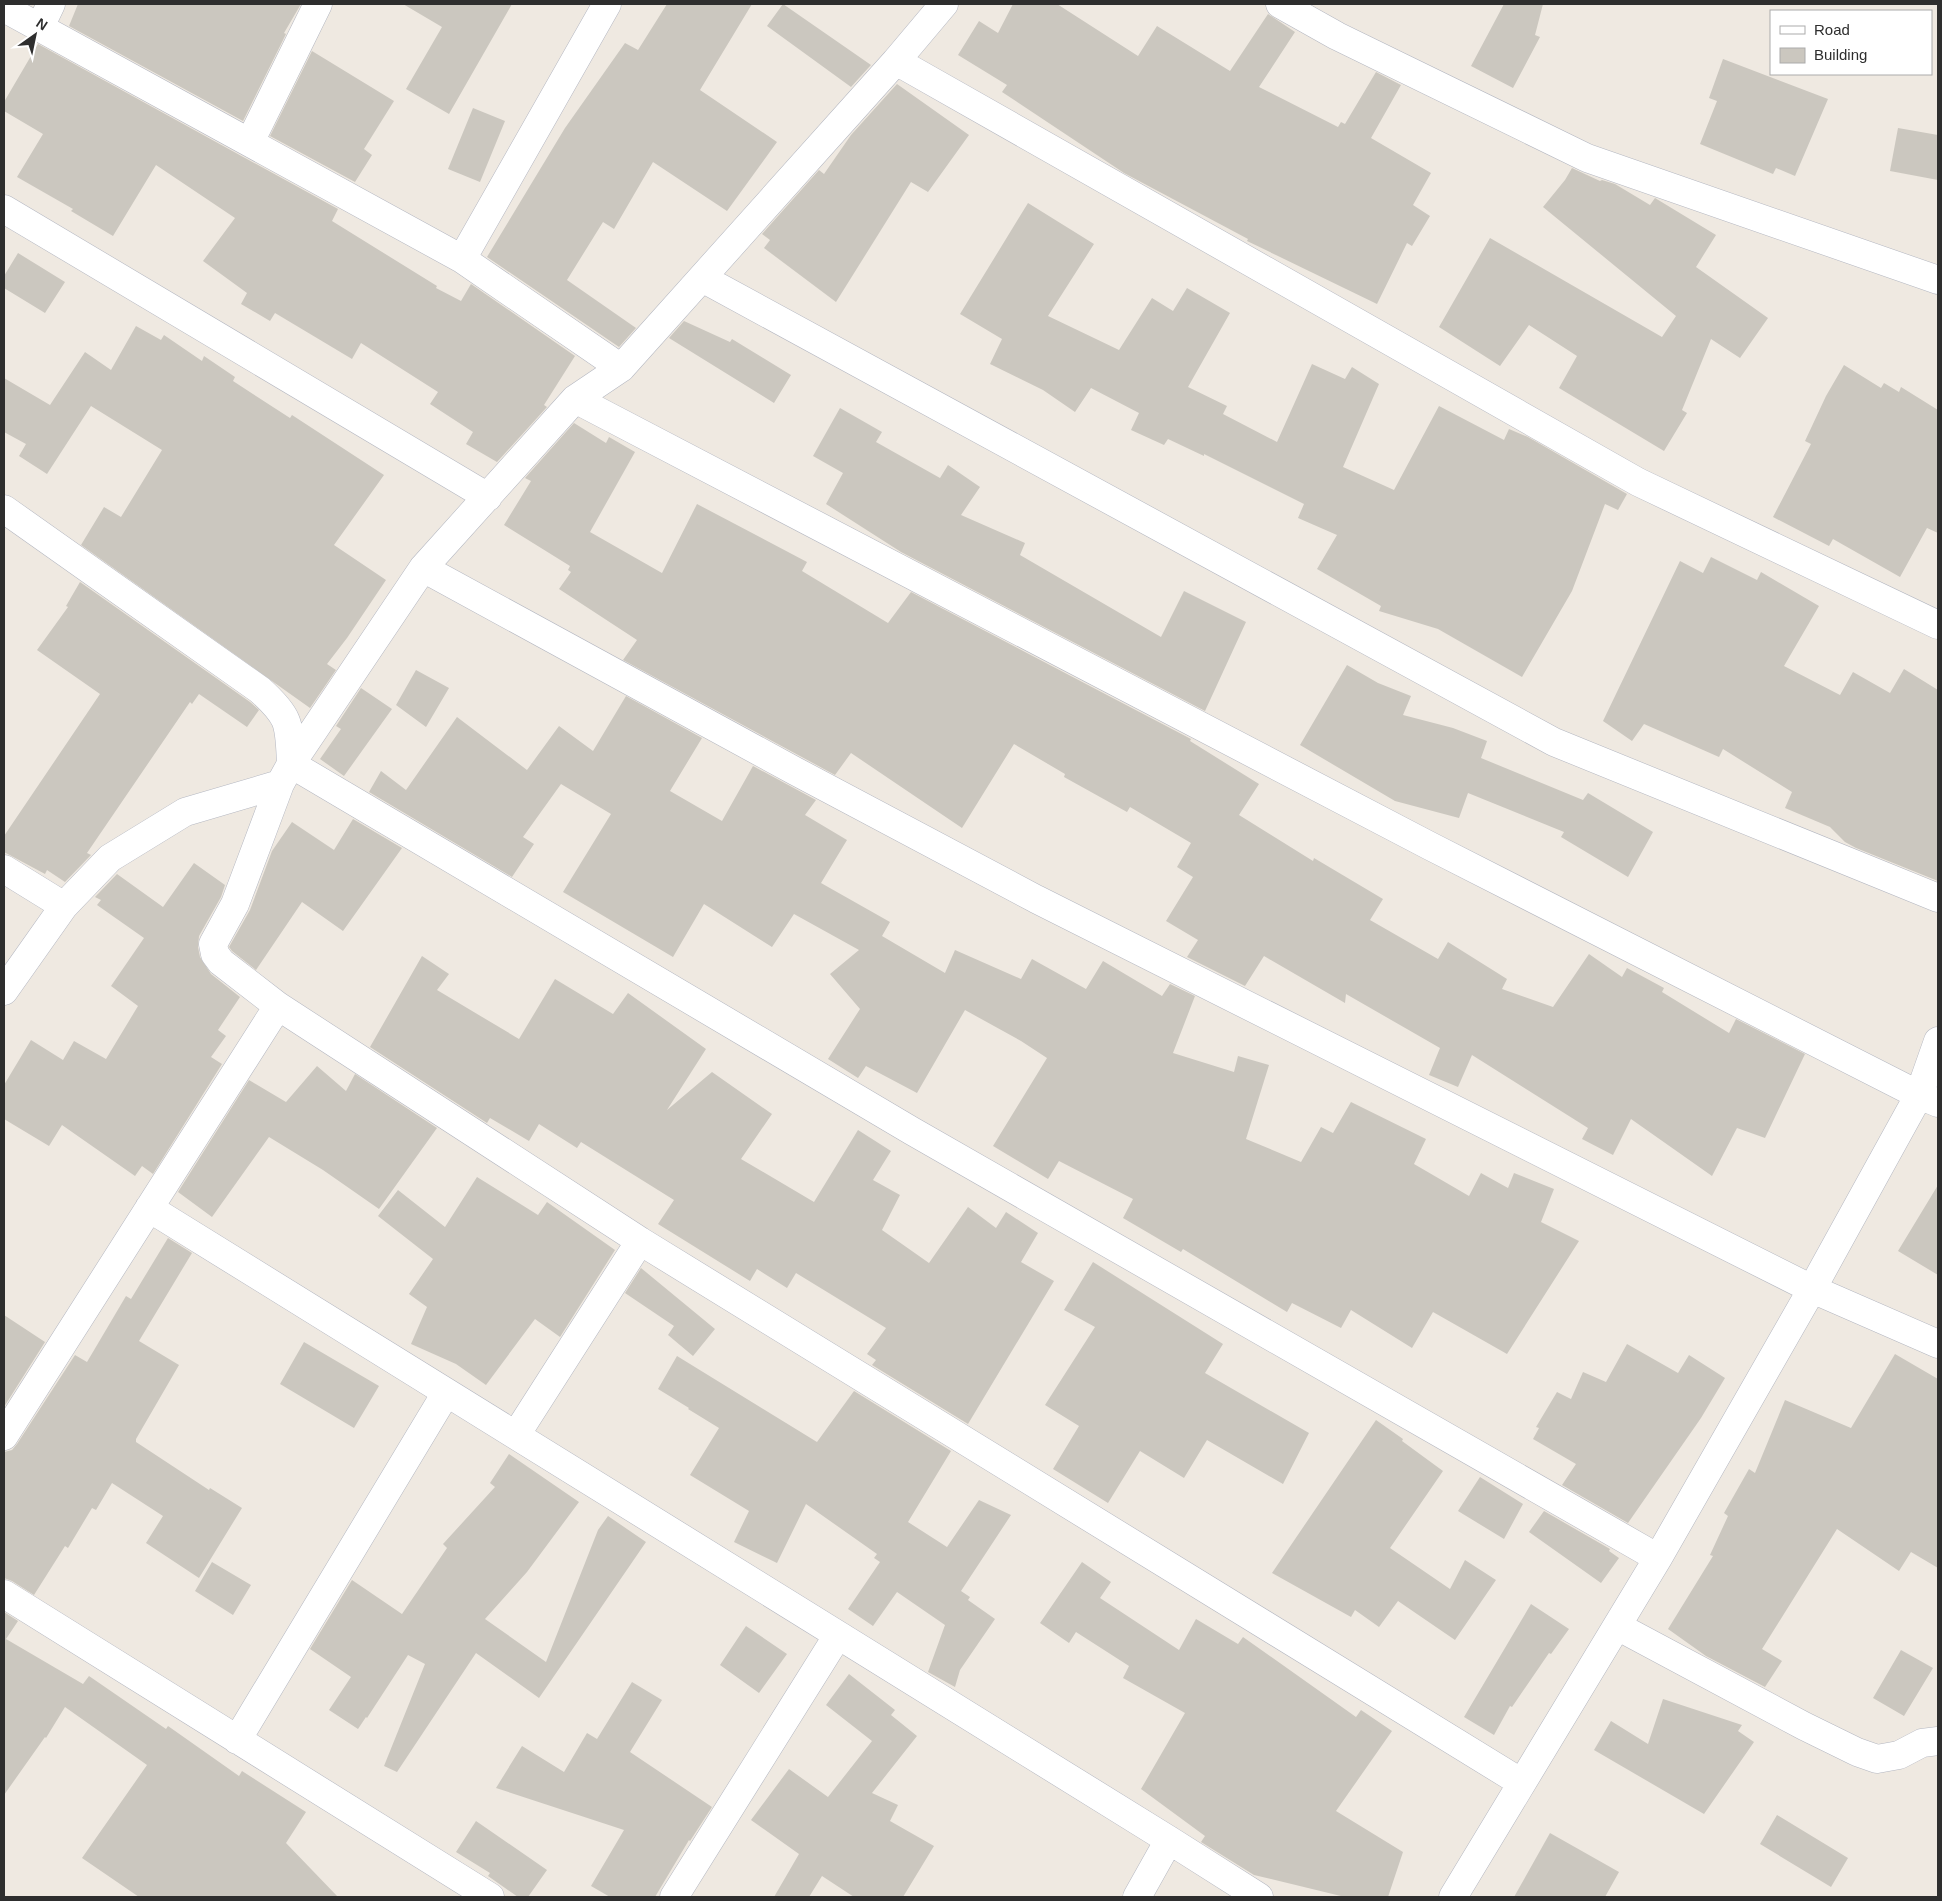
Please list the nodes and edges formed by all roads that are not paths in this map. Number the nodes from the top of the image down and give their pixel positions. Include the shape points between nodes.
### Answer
1 (318, 4) edge
2 (608, 4) edge
3 (944, 4) edge
4 (1280, 4) edge
5 (6, 14) edge
6 (46, 15) edge
7 (896, 61) junction
8 (250, 142) junction
9 (4, 209) edge
10 (462, 259) junction
11 (702, 278) junction
12 (1938, 280) edge
13 (621, 368) junction
14 (576, 400) junction
15 (488, 497) junction
16 (4, 509) edge
17 (423, 568) junction
18 (1938, 625) edge
19 (286, 774) junction
20 (4, 869) edge
21 (1938, 898) edge
22 (64, 906) junction
23 (4, 991) edge
24 (278, 1006) junction
25 (1938, 1041) edge
26 (1928, 1099) edge
27 (149, 1208) junction
28 (640, 1241) junction
29 (1812, 1289) junction
30 (1938, 1344) edge
31 (446, 1393) junction
32 (516, 1435) junction
33 (4, 1436) edge
34 (1658, 1558) junction
35 (4, 1594) edge
36 (1617, 1626) junction
37 (838, 1635) junction
38 (237, 1740) junction
39 (1938, 1741) edge
40 (1522, 1783) junction
41 (1169, 1840) junction
42 (490, 1897) edge
43 (674, 1897) edge
44 (1137, 1897) edge
45 (1259, 1897) edge
46 (1453, 1897) edge

1 - 8 street
2 - 10 street
3 - 7 street
4 - 12 street via 1337,36 1587,158
5 - 6 street
6 - 8 street
7 - 11 street
7 - 18 street via 1638,482
8 - 10 street
9 - 15 street
10 - 13 street
11 - 13 street
11 - 21 street via 1554,742
13 - 14 street
14 - 15 street
14 - 26 street via 1430,846
15 - 17 street
16 - 19 street via 260,690 277,706 289,725
17 - 19 street
17 - 29 street via 1036,899
19 - 22 street via 185,812 110,858
19 - 24 street via 235,904 213,944 221,962
19 - 34 street
20 - 22 street
22 - 23 street
24 - 27 street
24 - 28 street
25 - 26 street
26 - 29 street
27 - 31 street
27 - 33 street
28 - 32 street
28 - 40 street
29 - 30 street
29 - 34 street
31 - 32 street
31 - 38 street
32 - 37 street
34 - 36 street
35 - 38 street
36 - 39 street via 1857,1752 1878,1759 1899,1755 1922,1743
36 - 40 street
37 - 41 street
37 - 43 street
38 - 42 street
40 - 46 street
41 - 44 street
41 - 45 street

